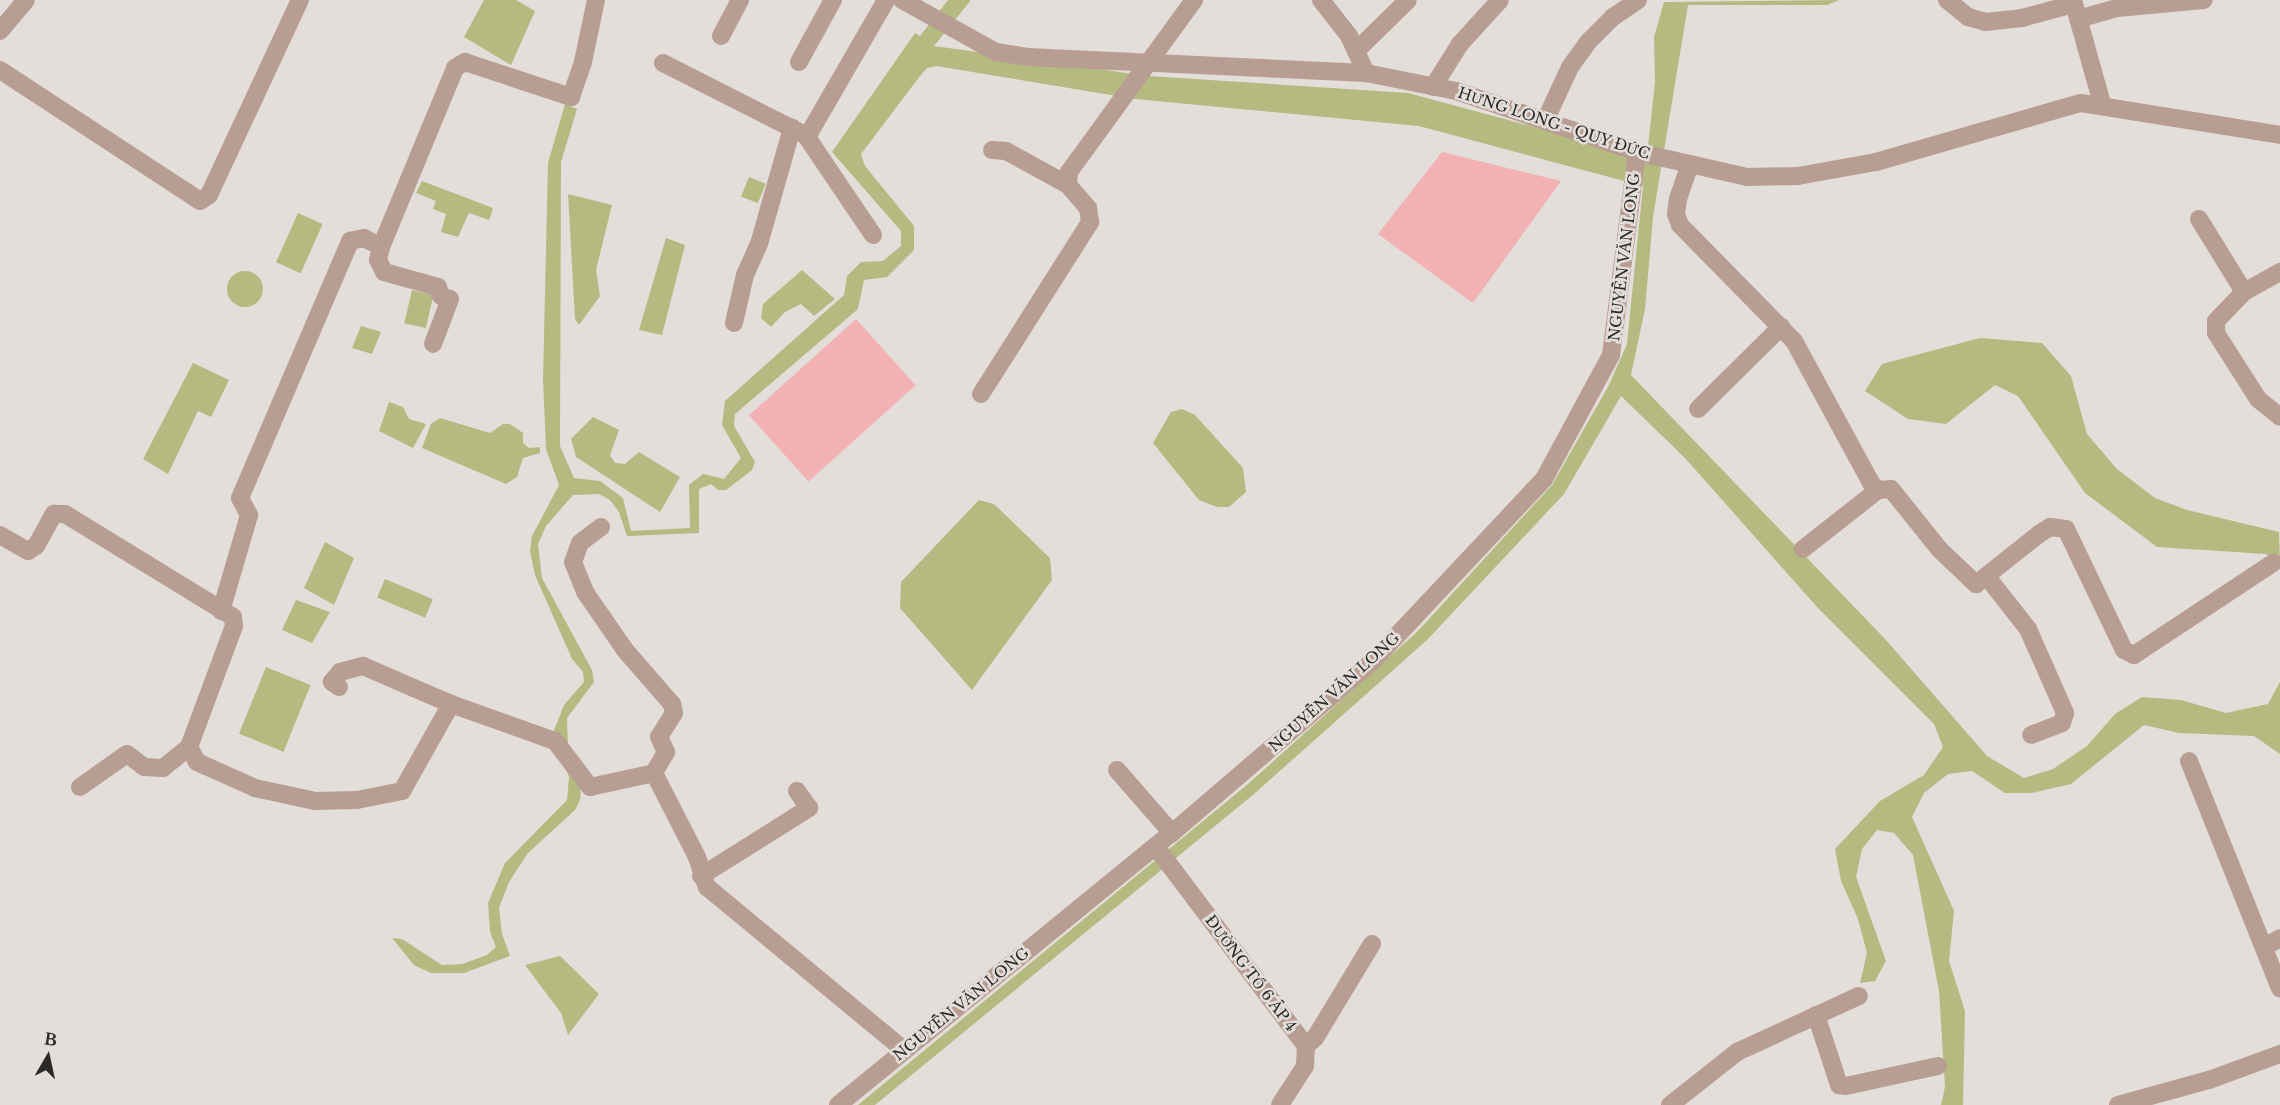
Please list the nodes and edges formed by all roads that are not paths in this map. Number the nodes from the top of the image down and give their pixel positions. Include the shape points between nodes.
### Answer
1 (26, 0) edge
2 (300, 0) edge
3 (596, 0) edge
4 (740, 0) edge
5 (834, 0) edge
6 (886, 0) edge
7 (1194, 0) edge
8 (1321, 0) edge
9 (1408, 0) edge
10 (1500, 0) edge
11 (1638, 0) edge
12 (1947, 0) edge
13 (2204, 0) edge
14 (905, 1) edge
15 (2075, 8) edge
16 (0, 32) edge
17 (721, 36) dead end
18 (1357, 50) junction
19 (1146, 61) junction
20 (800, 62) dead end
21 (663, 63) dead end
22 (0, 70) edge
23 (1366, 73) junction
24 (1433, 87) junction
25 (2102, 104) junction
26 (1546, 118) junction
27 (800, 132) junction
28 (2280, 135) edge
29 (992, 150) dead end
30 (1640, 153) junction
31 (1690, 164) junction
32 (1068, 185) junction
33 (2199, 219) dead end
34 (873, 235) dead end
35 (381, 247) junction
36 (2280, 272) edge
37 (2244, 292) junction
38 (734, 323) dead end
39 (1780, 327) junction
40 (433, 344) dead end
41 (981, 394) dead end
42 (1698, 409) dead end
43 (2280, 417) edge
44 (1878, 490) junction
45 (601, 527) dead end
46 (0, 536) edge
47 (1803, 549) dead end
48 (2273, 563) dead end
49 (1988, 578) junction
50 (221, 611) junction
51 (339, 687) dead end
52 (451, 704) junction
53 (2031, 735) dead end
54 (189, 747) junction
55 (2189, 761) dead end
56 (1117, 770) dead end
57 (654, 773) junction
58 (80, 787) dead end
59 (797, 791) dead end
60 (1172, 834) junction
61 (1156, 847) junction
62 (701, 876) junction
63 (2280, 938) edge
64 (1372, 944) dead end
65 (2264, 947) junction
66 (2280, 988) edge
67 (1858, 996) dead end
68 (1816, 1015) junction
69 (1306, 1046) junction
70 (904, 1050) junction
71 (2280, 1054) edge
72 (1938, 1066) dead end
73 (838, 1105) edge
74 (1280, 1105) edge
75 (1670, 1105) edge
76 (2118, 1105) edge

1 - 16 street
2 - 22 street via 209,195 200,201
3 - 35 street via 571,97 465,62 458,64
4 - 17 street
5 - 20 street
6 - 27 street
7 - 19 street
8 - 18 street
9 - 18 street
10 - 24 street via 1460,44
11 - 26 street via 1613,17 1588,42 1570,67
12 - 15 street via 1968,17 1985,22
13 - 15 street
14 - 19 street, HƯNG LONG - QUY ĐỨC via 996,52 1028,57
15 - 25 street
18 - 23 street
19 - 23 street, HƯNG LONG - QUY ĐỨC
19 - 32 street via 1069,172
21 - 27 street
23 - 24 street, HƯNG LONG - QUY ĐỨC
24 - 26 street, HƯNG LONG - QUY ĐỨC
25 - 28 street, HƯNG LONG - QUY ĐỨC
25 - 31 street, HƯNG LONG - QUY ĐỨC via 2068,105 1876,162 1798,176 1748,177
26 - 30 street, HƯNG LONG - QUY ĐỨC
27 - 34 street
27 - 38 street via 745,275
29 - 32 street via 1006,152
30 - 31 street, HƯNG LONG - QUY ĐỨC
30 - 60 street, NGUYỄN VĂN LONG via 1611,355 1544,479 1374,660
31 - 39 street via 1677,199 1680,225
32 - 41 street via 1088,208 1090,222
33 - 37 street
35 - 40 street via 378,260 384,272 438,287 441,296 450,299
35 - 50 street via 364,238 350,241 240,498 249,515
36 - 37 street
37 - 43 street via 2216,321 2216,333 2258,399
39 - 42 street
39 - 44 street via 1794,341 1846,432 1863,472
44 - 47 street
44 - 49 street via 1891,489 1940,549 1976,584
45 - 57 street via 580,543 573,562 585,592 626,650 672,704 674,713 659,737 666,752
46 - 50 street via 28,551 36,546 54,514 65,514
48 - 49 street via 2133,655 2124,651 2066,529 2050,527
49 - 53 street via 2028,629 2065,713 2062,723
50 - 54 street via 232,617 234,626
51 - 52 street via 332,682 340,672 363,666
52 - 54 street via 402,791 357,800 315,801 255,788 197,762
52 - 57 street via 555,741 580,778 595,788
54 - 58 street via 163,768 144,767 127,754
55 - 65 street
56 - 60 street
57 - 62 street via 697,856
59 - 62 street via 809,808
60 - 61 street, NGUYỄN VĂN LONG
61 - 69 street, ĐƯỜNG TỔ 6 ẤP 4
61 - 70 street, NGUYỄN VĂN LONG
62 - 70 street via 707,887
63 - 65 street
64 - 69 street via 1316,1038
65 - 66 street
67 - 68 street
68 - 72 street via 1839,1085
68 - 75 street via 1737,1052
69 - 74 street, ĐƯỜNG TỔ 6 ẤP 4 via 1305,1066
70 - 73 street, NGUYỄN VĂN LONG
71 - 76 street via 2209,1080

